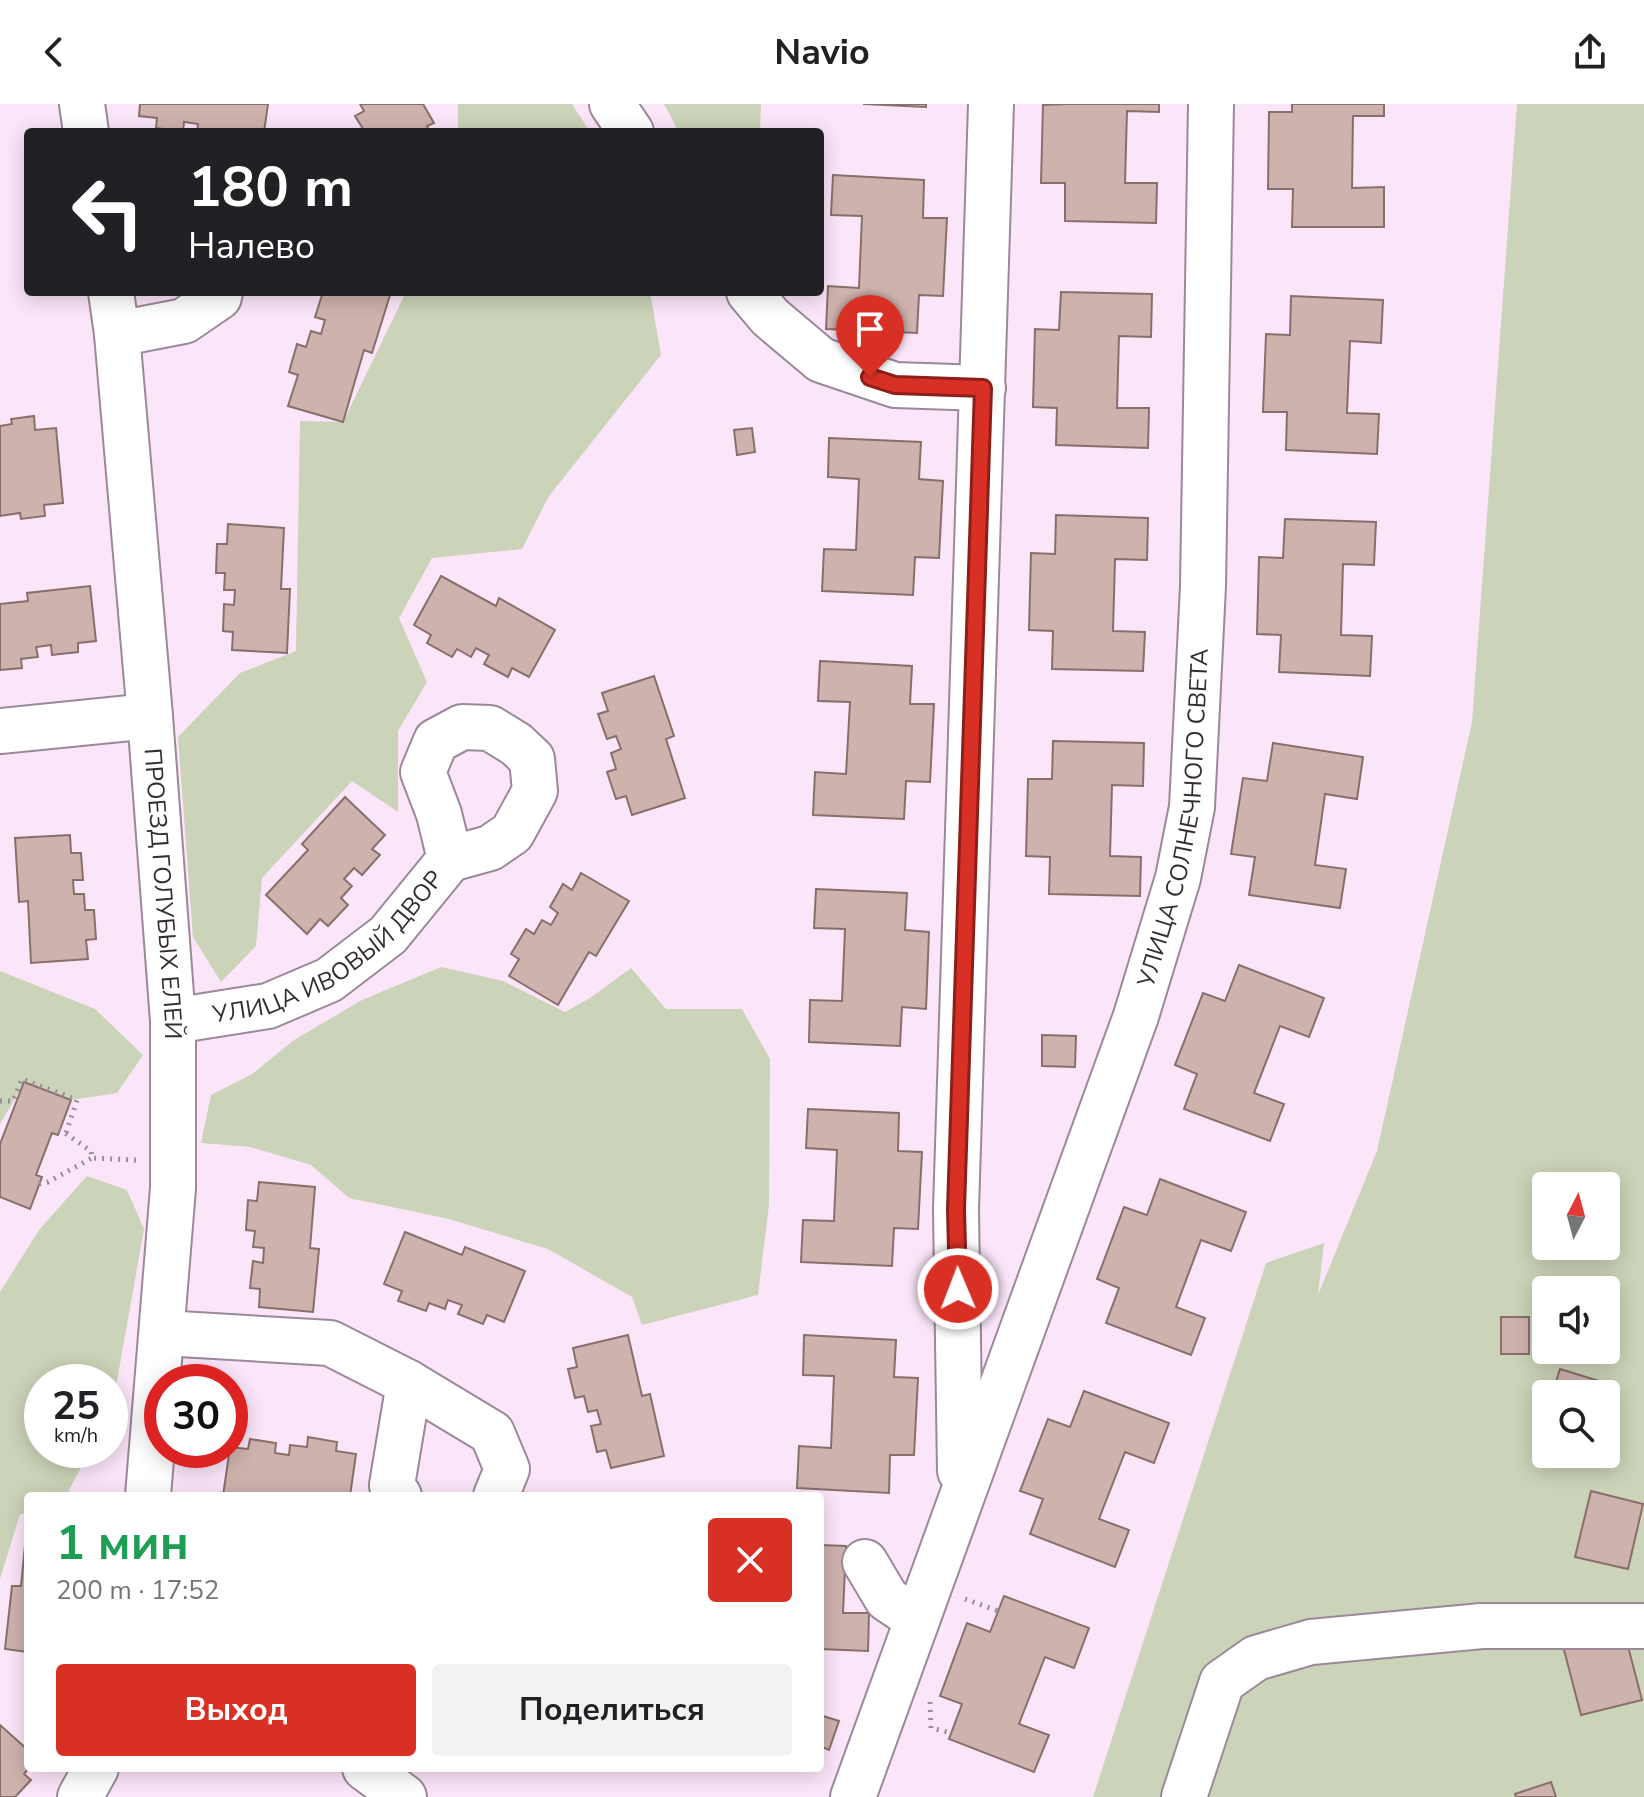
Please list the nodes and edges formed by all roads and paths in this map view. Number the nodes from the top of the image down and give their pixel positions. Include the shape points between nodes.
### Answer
1 (82, 104) edge
2 (612, 104) edge
3 (991, 104) edge
4 (1211, 104) edge
5 (85, 128) edge
6 (628, 128) edge
7 (219, 296) edge
8 (752, 296) edge
9 (114, 313) edge
10 (983, 388) junction
11 (150, 716) junction
12 (0, 731) edge
13 (450, 859) junction
14 (173, 1021) junction
15 (0, 1101) edge
16 (59, 1129) dead end
17 (66, 1133) junction
18 (92, 1158) junction
19 (137, 1160) dead end
20 (39, 1184) dead end
21 (163, 1333) junction
22 (409, 1383) junction
23 (502, 1482) edge
24 (148, 1492) edge
25 (396, 1492) edge
26 (961, 1497) junction
27 (865, 1562) dead end
28 (917, 1619) junction
29 (1644, 1626) edge
30 (94, 1772) edge
31 (351, 1772) edge
32 (370, 1772) edge
33 (80, 1797) edge
34 (341, 1797) edge
35 (404, 1797) edge
36 (853, 1797) edge
37 (1184, 1797) edge

1 - 5 street
2 - 6 street
3 - 10 street, УЛИЦА СОЛНЕЧНОГО СВЕТА
4 - 26 street, УЛИЦА СОЛНЕЧНОГО СВЕТА via 1203,586 1192,807 1178,878 1136,1016
7 - 9 street via 184,321
8 - 10 street via 821,360 895,385
9 - 11 street, ПРОЕЗД ГОЛУБЫХ ЕЛЕЙ
10 - 26 street, УЛИЦА СОЛНЕЧНОГО СВЕТА via 956,1209
11 - 12 street
11 - 14 street, ПРОЕЗД ГОЛУБЫХ ЕЛЕЙ
13 - 13 street, УЛИЦА ИВОВЫЙ ДВОР via 490,848 512,833 535,791 532,759 490,728 462,727 436,741 423,772
13 - 14 street, УЛИЦА ИВОВЫЙ ДВОР via 388,935 329,980 268,1006
14 - 21 street, ПРОЕЗД ГОЛУБЫХ ЕЛЕЙ via 173,1188
15 - 17 path via 13,1101 22,1079 77,1100
16 - 17 path
17 - 18 path via 91,1151
18 - 19 path
18 - 20 path
21 - 22 street via 330,1343
21 - 24 street, ПРОЕЗД ГОЛУБЫХ ЕЛЕЙ
22 - 23 street via 492,1433
22 - 25 street via 392,1485
26 - 28 street, УЛИЦА СОЛНЕЧНОГО СВЕТА
27 - 28 street via 887,1599
28 - 36 street, УЛИЦА СОЛНЕЧНОГО СВЕТА
29 - 37 street via 1482,1626 1311,1642 1256,1658 1222,1682
30 - 33 street
31 - 34 street
32 - 35 street

